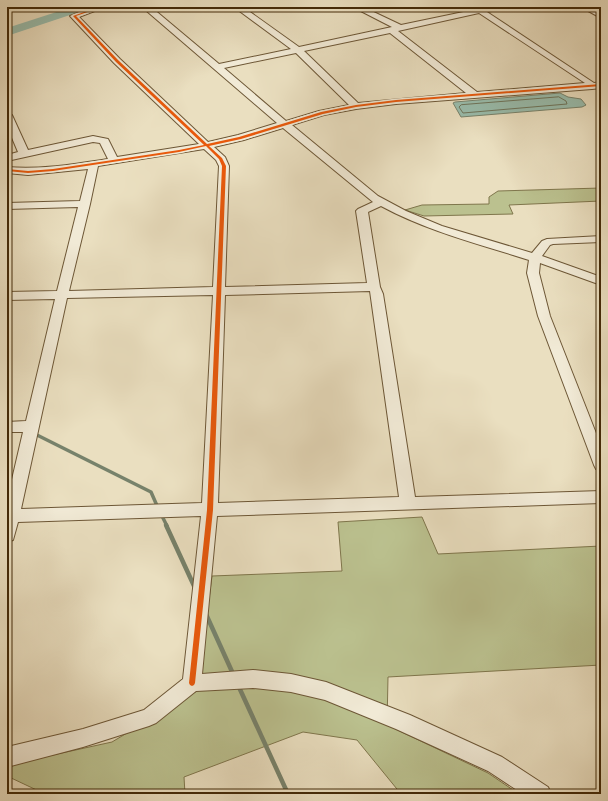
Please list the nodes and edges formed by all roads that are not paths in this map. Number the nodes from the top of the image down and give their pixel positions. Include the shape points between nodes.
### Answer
1 (102, 7) edge
2 (146, 7) edge
3 (238, 7) edge
4 (357, 7) edge
5 (498, 7) edge
6 (585, 7) edge
7 (477, 9) edge
8 (601, 16) edge
9 (396, 29) junction
10 (298, 50) junction
11 (217, 67) junction
12 (596, 86) edge
13 (476, 95) junction
14 (356, 106) junction
15 (7, 115) edge
16 (285, 125) junction
17 (205, 146) junction
18 (24, 154) junction
19 (7, 158) edge
20 (114, 161) junction
21 (92, 165) junction
22 (7, 170) edge
23 (381, 202) junction
24 (85, 204) junction
25 (7, 206) edge
26 (601, 239) edge
27 (535, 257) junction
28 (601, 281) edge
29 (374, 287) junction
30 (220, 291) junction
31 (62, 295) junction
32 (7, 296) edge
33 (32, 426) junction
34 (7, 427) edge
35 (601, 464) edge
36 (601, 497) edge
37 (408, 503) junction
38 (210, 510) junction
39 (9, 516) edge
40 (7, 535) edge
41 (192, 683) junction
42 (7, 757) edge
43 (541, 794) edge

1 - 17 street via 74,16
2 - 11 street
3 - 10 street
4 - 9 street
5 - 7 street
6 - 8 street
7 - 9 street
7 - 12 street
9 - 10 street
9 - 13 street
10 - 11 street
10 - 14 street
11 - 16 street
12 - 13 street
13 - 14 street
14 - 16 street via 322,113
15 - 18 street
16 - 17 street
16 - 23 street
17 - 20 street
17 - 30 street via 221,159 224,166
18 - 19 street
18 - 20 street via 98,139 104,141
20 - 21 street
21 - 22 street via 39,171
21 - 24 street
23 - 27 street via 438,228
23 - 29 street via 362,211
24 - 25 street
24 - 31 street
26 - 27 street via 552,241 546,243
27 - 28 street
27 - 35 street via 533,274 544,316
29 - 30 street
29 - 37 street
30 - 31 street
30 - 38 street
31 - 32 street
31 - 33 street
33 - 34 street
33 - 39 street
36 - 37 street
37 - 38 street
38 - 39 street
38 - 41 street
39 - 40 street
41 - 42 street via 148,717 83,738
41 - 43 street via 254,679 291,683 326,691 403,722 495,764

